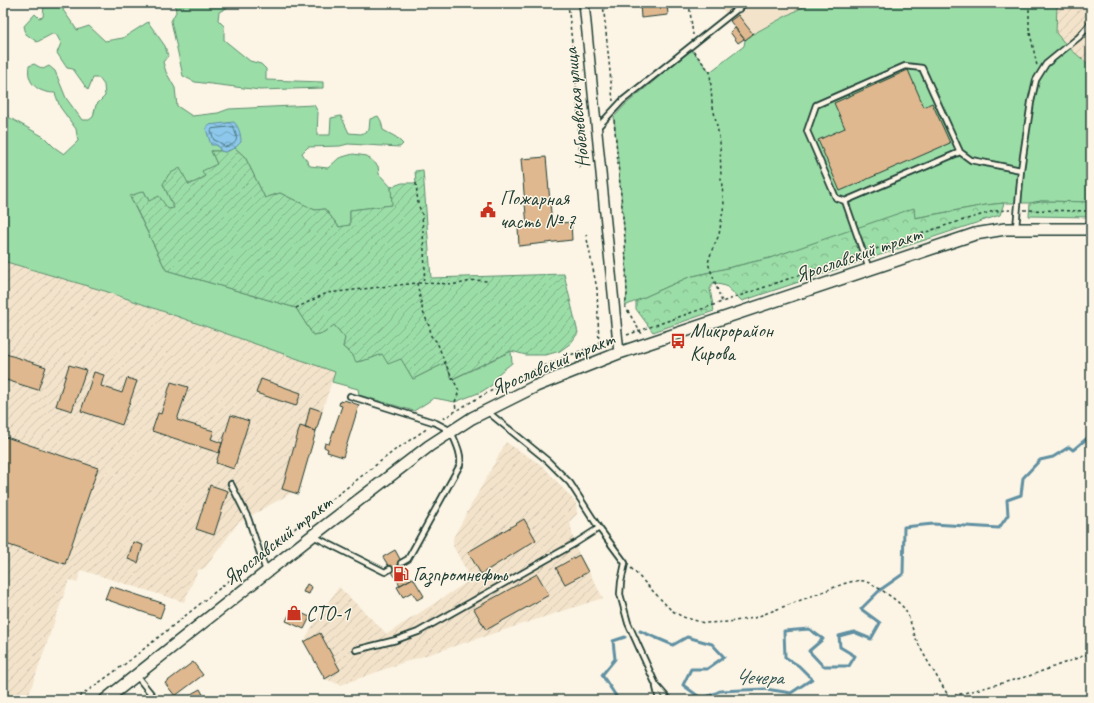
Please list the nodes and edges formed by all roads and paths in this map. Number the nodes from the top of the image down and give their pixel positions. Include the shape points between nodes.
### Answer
1 (568, 3) edge
2 (584, 3) edge
3 (603, 3) edge
4 (689, 3) edge
5 (734, 3) edge
6 (745, 3) edge
7 (1029, 3) edge
8 (739, 9) junction
9 (1091, 23) edge
10 (693, 45) junction
11 (1038, 75) junction
12 (614, 110) junction
13 (596, 129) junction
14 (960, 152) junction
15 (580, 168) dead end
16 (1021, 170) junction
17 (416, 183) dead end
18 (845, 201) junction
19 (1017, 210) junction
20 (1091, 211) edge
21 (1016, 228) junction
22 (1091, 229) edge
23 (586, 234) dead end
24 (863, 253) junction
25 (869, 269) junction
26 (487, 281) dead end
27 (417, 282) junction
28 (423, 283) junction
29 (625, 306) dead end
30 (296, 308) dead end
31 (599, 344) dead end
32 (619, 353) junction
33 (350, 396) dead end
34 (456, 410) dead end
35 (486, 411) junction
36 (451, 431) junction
37 (231, 484) dead end
38 (599, 528) junction
39 (312, 536) junction
40 (401, 562) dead end
41 (625, 563) junction
42 (390, 569) dead end
43 (266, 572) junction
44 (356, 650) dead end
45 (1091, 654) edge
46 (136, 675) junction
47 (656, 685) junction
48 (105, 700) edge
49 (156, 700) edge
50 (659, 700) edge
51 (669, 700) edge

1 - 15 path via 577,93
2 - 13 street, Нобелевская улица
3 - 12 path
4 - 10 path
5 - 8 lane
6 - 8 lane
7 - 11 path via 1029,28
8 - 10 lane
9 - 11 lane via 1079,37 1046,64
10 - 12 lane
10 - 24 path via 693,51 710,72 712,102 720,141 724,204 719,235 708,263 722,302
11 - 16 lane via 1031,102
12 - 13 lane
12 - 29 path via 625,240
13 - 32 street, Нобелевская улица
14 - 16 lane via 971,160
14 - 18 lane
14 - 18 lane via 922,68 905,66 816,105 807,131 836,198
16 - 19 lane
17 - 28 path via 418,204 422,214 425,269
18 - 24 lane
19 - 20 path
19 - 21 lane
19 - 24 path via 994,211
21 - 22 street, Ярославский тракт
21 - 25 street, Ярославский тракт via 975,234
23 - 31 path via 597,288
24 - 25 lane
25 - 32 street, Ярославский тракт
26 - 28 path via 475,280 458,284
27 - 28 path
27 - 30 path via 327,293
27 - 34 path via 431,336 437,342 459,391 455,402
32 - 35 street, Ярославский тракт via 536,386
33 - 36 lane via 436,423
35 - 36 street, Ярославский тракт
35 - 38 lane via 548,460 570,483
36 - 39 street, Ярославский тракт
36 - 40 lane via 460,452 460,465 408,559
37 - 43 lane via 248,518
38 - 41 lane
38 - 44 lane via 418,632
39 - 42 lane via 385,572
39 - 43 street, Ярославский тракт
41 - 45 path via 671,610 683,617 704,623 754,618 821,591 854,581 872,584 902,606 916,640 949,697 1029,676
41 - 47 lane via 620,594 623,608
43 - 46 street, Ярославский тракт
46 - 48 street, Ярославский тракт
46 - 49 lane
47 - 50 lane
47 - 51 lane

